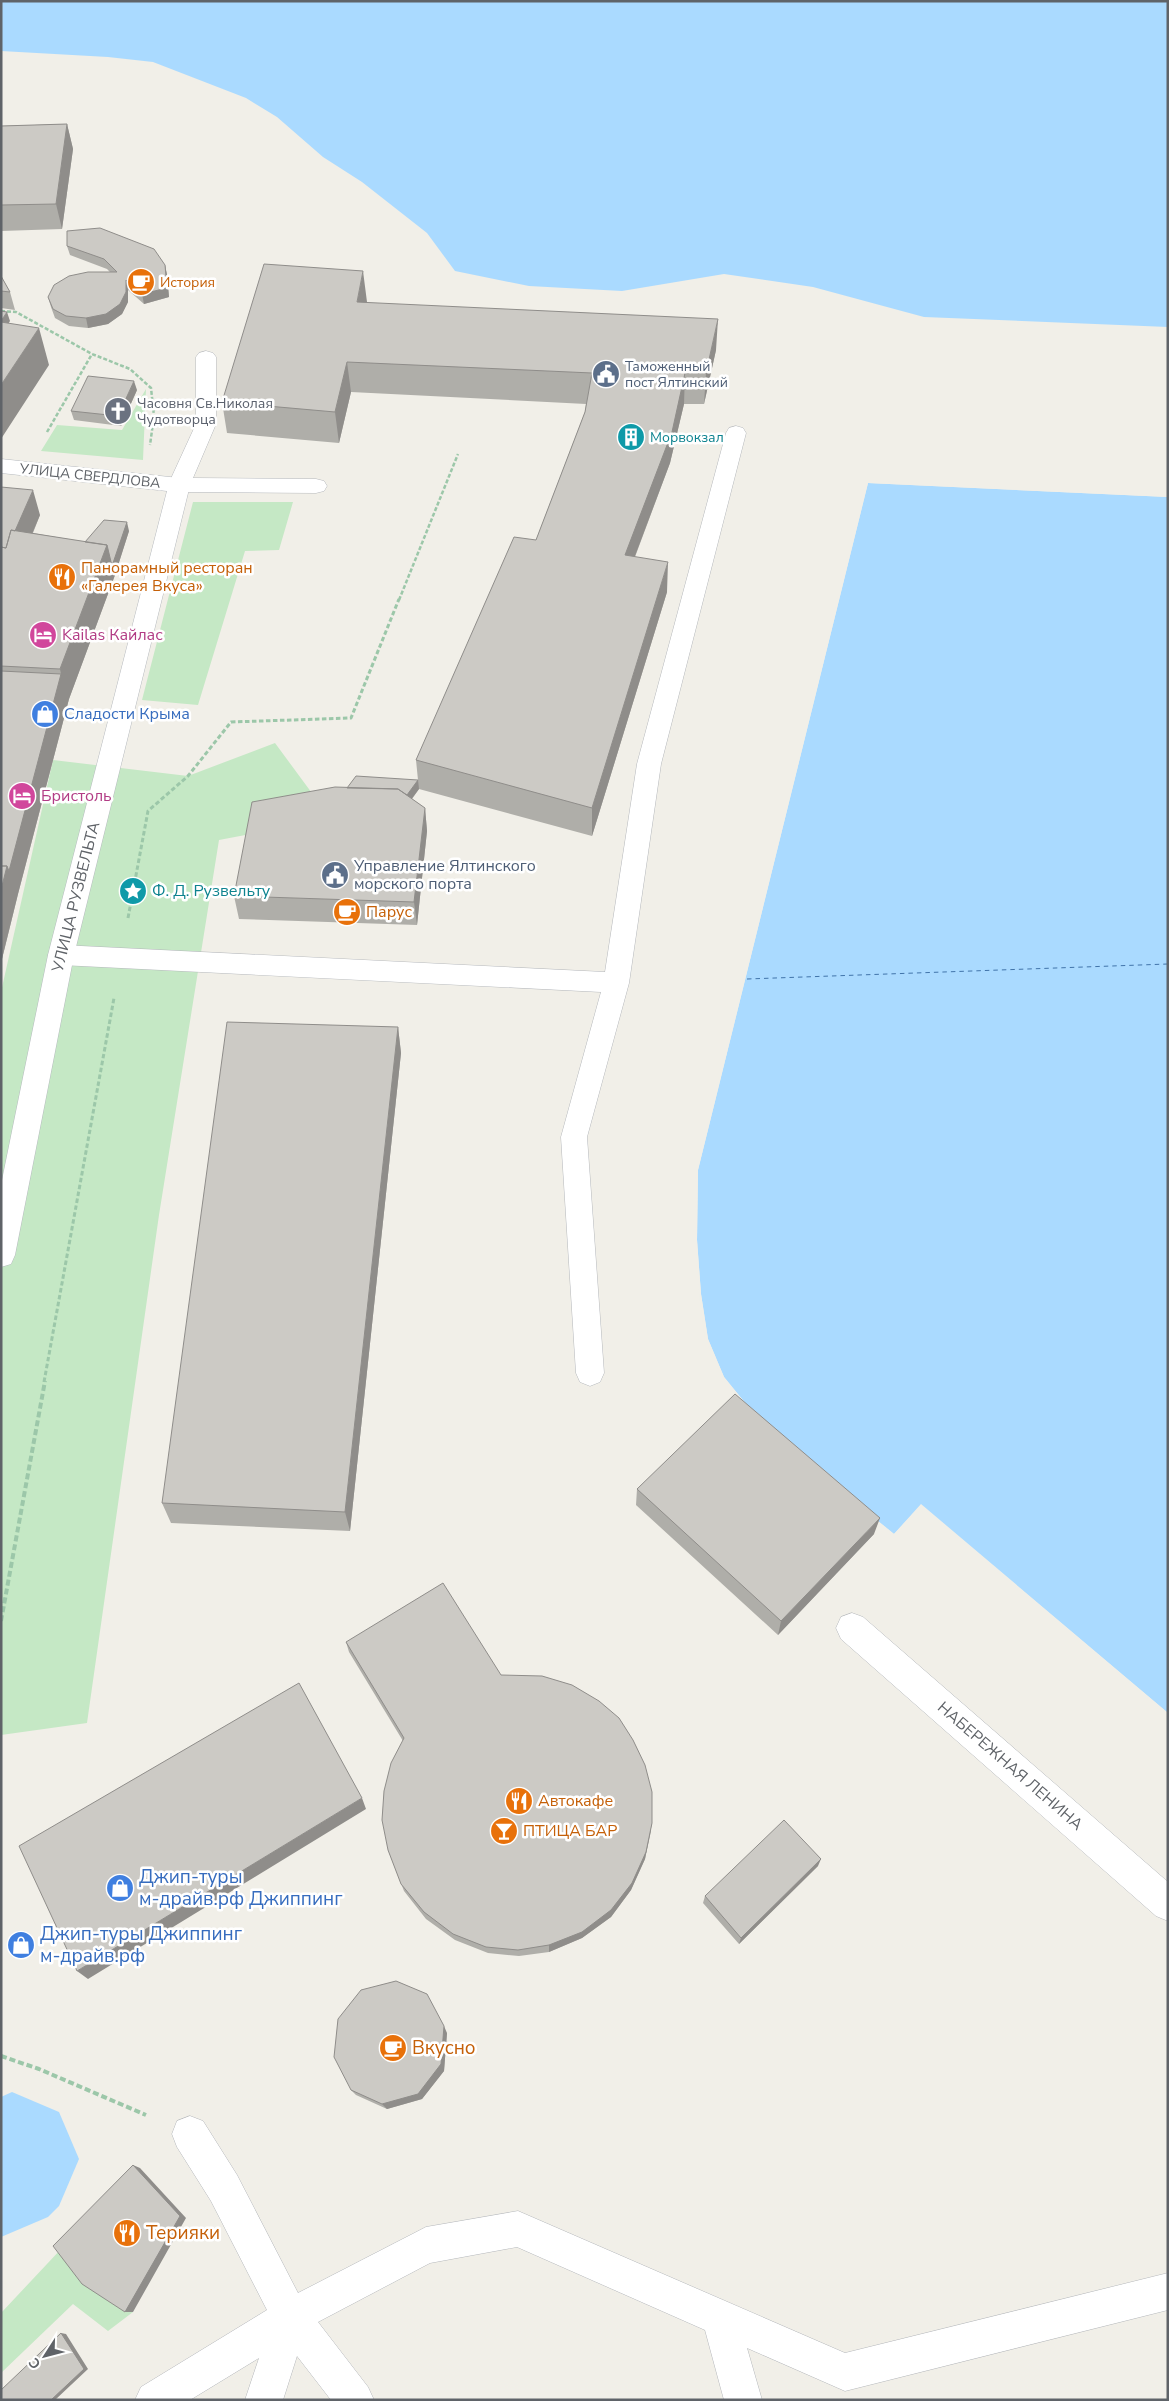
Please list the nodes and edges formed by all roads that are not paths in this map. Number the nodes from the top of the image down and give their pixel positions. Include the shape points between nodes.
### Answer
1 (206, 357) dead end
2 (736, 433) dead end
3 (1, 466) edge
4 (179, 485) junction
5 (316, 486) dead end
6 (61, 955) junction
7 (616, 983) junction
8 (1, 1255) edge
9 (590, 1373) dead end
10 (852, 1628) dead end
11 (1168, 1904) edge
12 (190, 2134) road end
13 (1168, 2292) edge
14 (290, 2317) junction
15 (720, 2317) junction
16 (154, 2400) edge
17 (264, 2400) edge
18 (355, 2400) edge
19 (743, 2400) edge

1 - 4 street, УЛИЦА РУЗВЕЛЬТА via 206,424
2 - 7 street via 649,764
3 - 4 street, УЛИЦА СВЕРДЛОВА
4 - 5 street, УЛИЦА СВЕРДЛОВА
4 - 6 street, УЛИЦА РУЗВЕЛЬТА
6 - 7 street
6 - 8 street, УЛИЦА РУЗВЕЛЬТА
7 - 9 street via 574,1137
10 - 11 street, НАБЕРЕЖНАЯ ЛЕНИНА
12 - 14 street via 224,2188
13 - 15 street via 845,2372
14 - 15 street via 426,2245 518,2229
14 - 16 street
14 - 17 street
14 - 18 street
15 - 19 street

